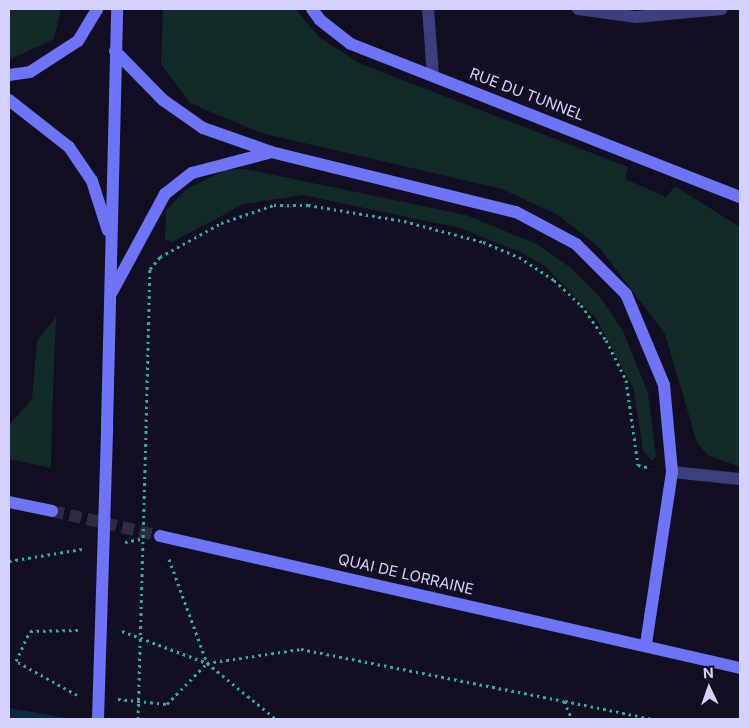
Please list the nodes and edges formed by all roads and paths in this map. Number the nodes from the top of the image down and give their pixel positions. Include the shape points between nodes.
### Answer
1 (97, 9) edge
2 (117, 9) edge
3 (312, 9) edge
4 (428, 9) edge
5 (578, 9) edge
6 (722, 9) edge
7 (115, 52) junction
8 (9, 75) edge
9 (434, 76) junction
10 (9, 100) edge
11 (271, 152) junction
12 (740, 197) edge
13 (111, 242) junction
14 (110, 295) junction
15 (672, 472) junction
16 (740, 479) edge
17 (9, 502) edge
18 (52, 511) tunnel mouth
19 (160, 536) junction
20 (122, 542) dead end
21 (84, 549) dead end
22 (9, 561) edge
23 (646, 644) junction
24 (207, 663) junction
25 (740, 668) edge
26 (564, 701) junction
27 (98, 719) edge
28 (138, 719) edge
29 (276, 719) edge
30 (572, 719) edge
31 (653, 719) edge

1 - 8 main road via 78,41 30,72
2 - 7 main road
3 - 9 main road, RUE DU TUNNEL via 320,20 351,44
4 - 9 street
5 - 6 street via 636,17
7 - 11 main road via 163,100 203,128
7 - 13 main road
9 - 12 main road, RUE DU TUNNEL
10 - 13 main road via 69,148 92,181
11 - 14 main road via 192,173 166,194
11 - 15 main road via 516,212 576,244 626,294 664,384
13 - 14 main road
14 - 27 main road, bridge
15 - 16 street
15 - 23 main road
15 - 28 path, bridge via 638,465 626,380 582,305 554,280 519,257 483,242 404,221 308,205 274,205 221,223 160,257 150,269
17 - 18 main road
19 - 20 path
19 - 23 main road, QUAI DE LORRAINE
19 - 24 path
21 - 22 path
23 - 25 main road, QUAI DE LORRAINE
24 - 26 path via 301,649
24 - 29 path
26 - 30 path
26 - 31 path

